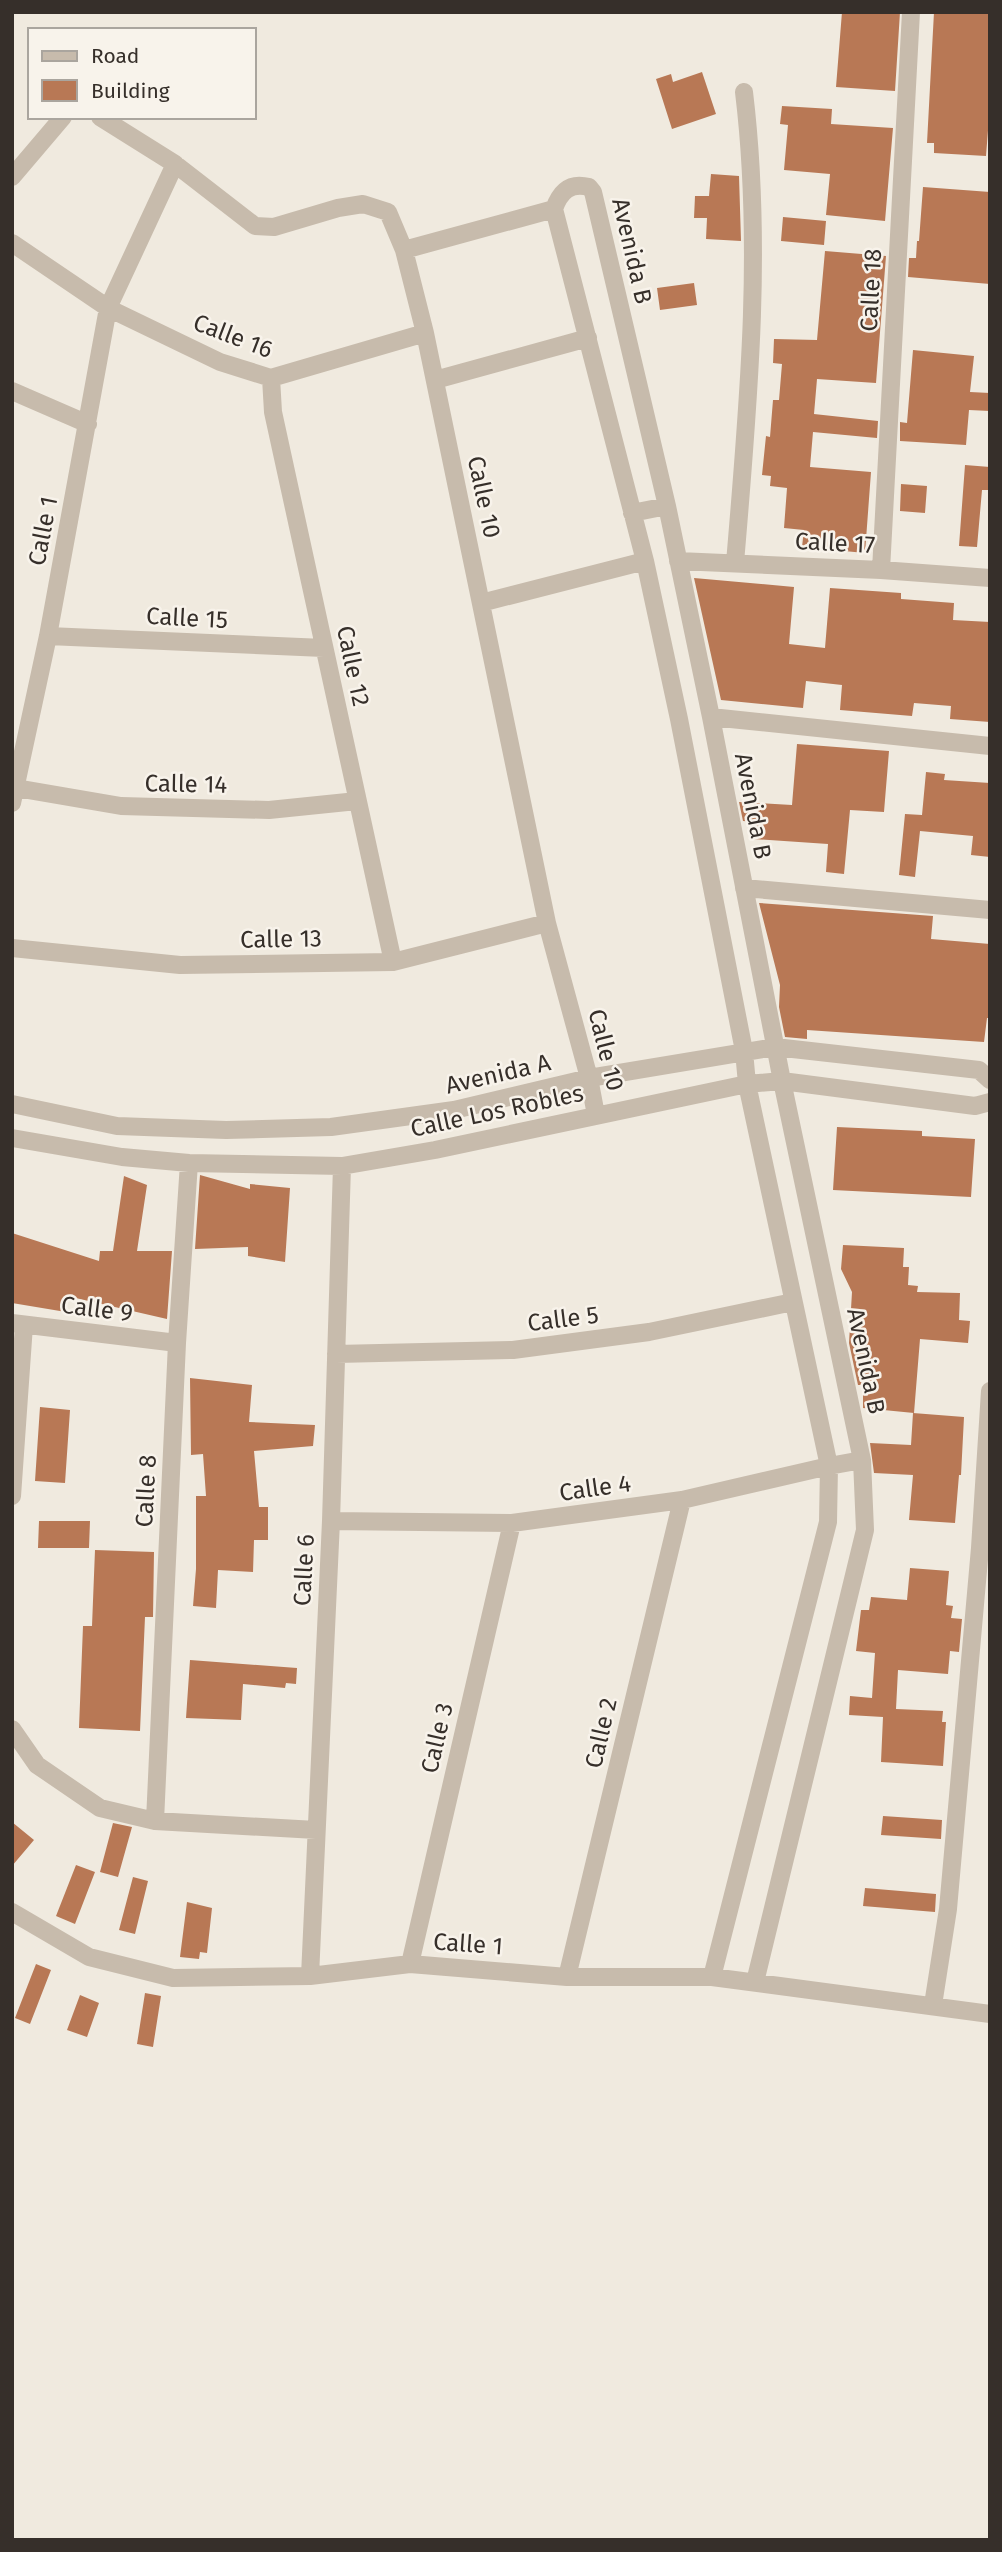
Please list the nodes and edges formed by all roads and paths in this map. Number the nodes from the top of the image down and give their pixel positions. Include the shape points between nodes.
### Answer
1 (911, 12) edge
2 (744, 92) dead end
3 (61, 119) edge
4 (103, 119) edge
5 (175, 164) junction
6 (12, 177) edge
7 (554, 209) junction
8 (12, 243) edge
9 (404, 250) junction
10 (108, 308) junction
11 (425, 333) junction
12 (587, 338) junction
13 (271, 378) junction
14 (435, 380) junction
15 (12, 391) edge
16 (88, 424) junction
17 (667, 506) junction
18 (632, 513) junction
19 (645, 561) junction
20 (678, 561) junction
21 (735, 563) junction
22 (881, 570) junction
23 (990, 578) edge
24 (481, 603) junction
25 (48, 636) junction
26 (324, 649) junction
27 (711, 717) junction
28 (990, 746) edge
29 (14, 795) edge
30 (357, 801) junction
31 (744, 888) junction
32 (990, 910) edge
33 (547, 923) junction
34 (12, 948) edge
35 (393, 962) junction
36 (775, 1047) junction
37 (744, 1051) junction
38 (589, 1078) junction
39 (990, 1080) edge
40 (782, 1081) junction
41 (747, 1084) junction
42 (990, 1102) edge
43 (12, 1104) edge
44 (596, 1115) junction
45 (12, 1138) edge
46 (189, 1163) junction
47 (342, 1166) junction
48 (793, 1303) junction
49 (18, 1324) edge
50 (177, 1343) junction
51 (336, 1354) junction
52 (990, 1391) edge
53 (862, 1460) junction
54 (829, 1466) junction
55 (12, 1496) edge
56 (682, 1500) junction
57 (331, 1521) junction
58 (512, 1523) junction
59 (12, 1729) edge
60 (155, 1821) junction
61 (316, 1830) junction
62 (12, 1912) edge
63 (410, 1964) junction
64 (310, 1976) junction
65 (568, 1977) junction
66 (712, 1977) junction
67 (755, 1982) junction
68 (933, 2005) junction
69 (990, 2014) edge

1 - 22 street, Calle 18
2 - 21 street via 753,245 750,393
3 - 6 street
4 - 5 street, Calle 10
5 - 9 street, Calle 10 via 255,226 274,228 338,208 377,207 388,212
5 - 10 street, Calle 1
7 - 9 street
7 - 12 street
7 - 17 street, Avenida B via 565,190 576,185 593,191
8 - 10 street, Calle 16
9 - 11 street, Calle 10
10 - 13 street, Calle 16 via 220,362
10 - 16 street, Calle 1
11 - 13 street, Calle 16
11 - 14 street, Calle 10
12 - 14 street
12 - 18 street
13 - 26 street, Calle 12 via 273,412
14 - 24 street, Calle 10
15 - 16 street
16 - 25 street, Calle 1
17 - 18 street
17 - 20 street, Avenida B
18 - 19 street
19 - 24 street
19 - 37 street
20 - 21 street, Calle 17
20 - 27 street, Avenida B
21 - 22 street, Calle 17
22 - 23 street, Calle 17
24 - 33 street, Calle 10
25 - 26 street, Calle 15
25 - 29 street, Calle 1
26 - 30 street, Calle 12
27 - 28 street
27 - 31 street, Avenida B
29 - 30 street, Calle 14 via 121,806 269,810
30 - 35 street, Calle 12
31 - 32 street
31 - 36 street, Avenida B
33 - 35 street, Calle 13
33 - 38 street, Calle 10
34 - 35 street, Calle 13 via 180,965
36 - 37 street, Avenida A
36 - 39 street, Avenida A via 979,1070
36 - 40 street, Avenida B
37 - 38 street, Avenida A
37 - 41 street
38 - 43 street, Avenida A via 454,1110 331,1127 117,1126
38 - 44 street, Calle 10
40 - 41 street, Calle Los Robles
40 - 42 street, Calle Los Robles via 975,1106
40 - 53 street, Avenida B
41 - 44 street, Calle Los Robles
41 - 48 street
44 - 47 street, Calle Los Robles
45 - 46 street, Calle Los Robles
46 - 47 street, Calle Los Robles
46 - 50 street, Calle 8
47 - 51 street, Calle 6
48 - 51 street, Calle 5 via 649,1332 513,1350
48 - 54 street
49 - 50 street, Calle 9
49 - 55 street
50 - 60 street, Calle 8
51 - 57 street, Calle 6
52 - 68 street via 948,1909
53 - 54 street, Calle 4
53 - 67 street, Avenida B via 865,1530
54 - 56 street, Calle 4
54 - 66 street via 828,1522
56 - 58 street, Calle 4
56 - 65 street, Calle 2
57 - 58 street, Calle 4
57 - 61 street, Calle 6
58 - 63 street, Calle 3
59 - 60 street via 37,1765 100,1808
60 - 61 street
61 - 64 street, Calle 6
62 - 64 street, Calle 1 via 89,1957 173,1978
63 - 64 street, Calle 1
63 - 65 street, Calle 1
65 - 66 street, Calle 1
66 - 67 street, Calle 1
67 - 68 street, Calle 1
68 - 69 street, Calle 1

